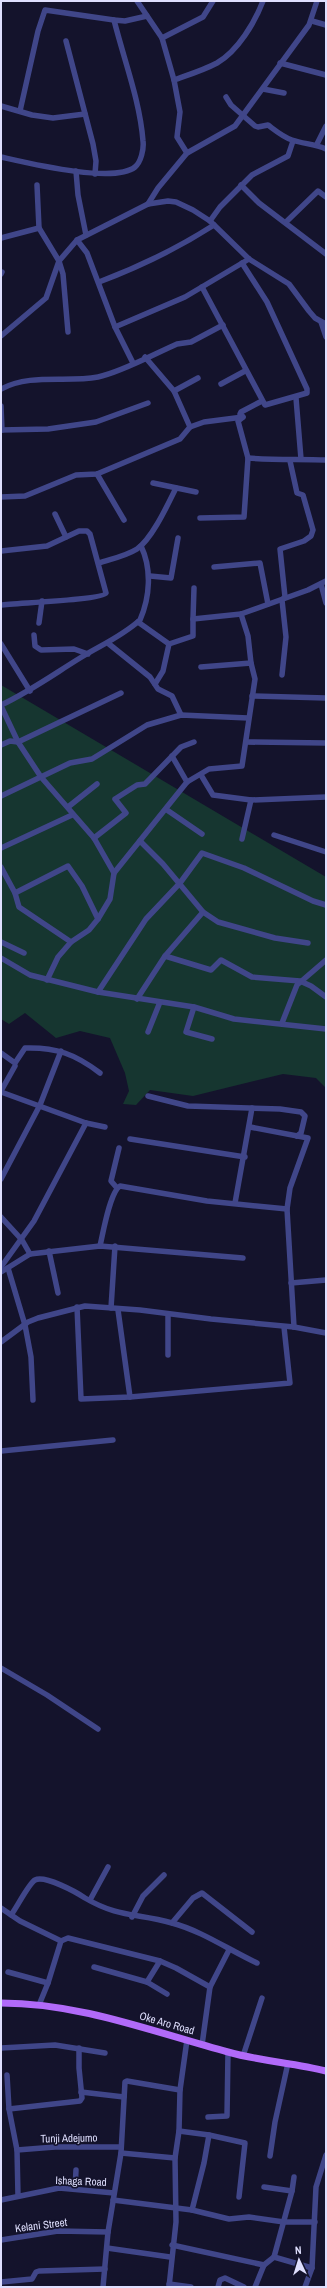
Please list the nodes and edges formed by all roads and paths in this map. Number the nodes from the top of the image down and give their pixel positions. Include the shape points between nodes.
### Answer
1 (137, 1) edge
2 (213, 1) edge
3 (263, 1) edge
4 (317, 1) edge
5 (146, 16) junction
6 (114, 20) junction
7 (312, 21) junction
8 (326, 25) edge
9 (162, 38) junction
10 (66, 41) dead end
11 (280, 63) junction
12 (326, 75) edge
13 (174, 80) junction
14 (263, 89) junction
15 (284, 93) dead end
16 (226, 97) dead end
17 (1, 106) edge
18 (20, 111) junction
19 (85, 114) junction
20 (242, 117) junction
21 (326, 126) edge
22 (293, 140) junction
23 (316, 144) junction
24 (326, 149) edge
25 (187, 153) junction
26 (1, 158) edge
27 (76, 171) junction
28 (95, 174) junction
29 (37, 185) dead end
30 (241, 185) junction
31 (326, 197) edge
32 (148, 204) junction
33 (210, 221) junction
34 (286, 222) junction
35 (214, 225) junction
36 (39, 228) junction
37 (86, 236) junction
38 (1, 238) edge
39 (77, 240) junction
40 (326, 254) edge
41 (249, 258) junction
42 (59, 261) junction
43 (242, 263) junction
44 (99, 282) junction
45 (202, 287) junction
46 (324, 323) edge
47 (223, 325) junction
48 (115, 326) junction
49 (68, 332) dead end
50 (1, 336) edge
51 (326, 338) edge
52 (145, 357) junction
53 (133, 363) junction
54 (246, 371) junction
55 (198, 378) dead end
56 (221, 384) dead end
57 (1, 388) edge
58 (174, 390) junction
59 (296, 398) junction
60 (262, 401) junction
61 (148, 403) dead end
62 (1, 406) edge
63 (243, 417) junction
64 (190, 427) junction
65 (2, 430) edge
66 (248, 458) junction
67 (301, 459) junction
68 (326, 460) edge
69 (290, 461) junction
70 (97, 474) junction
71 (153, 483) dead end
72 (176, 488) junction
73 (196, 492) dead end
74 (1, 497) edge
75 (55, 514) dead end
76 (200, 518) dead end
77 (124, 520) dead end
78 (66, 537) junction
79 (178, 538) dead end
80 (141, 546) junction
81 (1, 551) edge
82 (99, 563) junction
83 (214, 567) dead end
84 (150, 576) junction
85 (323, 582) edge
86 (194, 588) dead end
87 (282, 600) junction
88 (42, 602) junction
89 (326, 603) edge
90 (1, 604) edge
91 (268, 604) junction
92 (241, 614) junction
93 (193, 619) junction
94 (138, 622) junction
95 (39, 623) dead end
96 (34, 635) dead end
97 (1, 644) edge
98 (109, 644) junction
99 (169, 644) junction
100 (88, 654) junction
101 (251, 663) junction
102 (201, 667) dead end
103 (282, 675) dead end
104 (155, 684) junction
105 (30, 691) junction
106 (121, 693) dead end
107 (252, 696) junction
108 (326, 698) edge
109 (1, 705) edge
110 (181, 715) junction
111 (248, 718) junction
112 (18, 742) junction
113 (194, 742) dead end
114 (246, 742) junction
115 (326, 743) edge
116 (1, 745) edge
117 (172, 756) junction
118 (201, 775) junction
119 (41, 777) junction
120 (187, 782) junction
121 (97, 784) dead end
122 (1, 796) edge
123 (326, 797) edge
124 (251, 800) junction
125 (68, 807) junction
126 (167, 810) junction
127 (72, 815) junction
128 (202, 834) dead end
129 (274, 835) dead end
130 (94, 838) junction
131 (242, 839) dead end
132 (140, 841) junction
133 (1, 848) edge
134 (326, 852) edge
135 (1, 867) edge
136 (114, 873) junction
137 (8, 880) junction
138 (1, 883) edge
139 (180, 883) junction
140 (15, 892) junction
141 (326, 905) edge
142 (203, 912) junction
143 (98, 919) junction
144 (1, 942) edge
145 (71, 942) junction
146 (308, 944) dead end
147 (24, 953) dead end
148 (165, 956) junction
149 (1, 958) edge
150 (326, 960) edge
151 (47, 980) junction
152 (300, 981) junction
153 (98, 992) junction
154 (326, 997) edge
155 (137, 999) junction
156 (160, 1002) junction
157 (194, 1007) junction
158 (282, 1023) junction
159 (326, 1029) edge
160 (148, 1032) dead end
161 (212, 1039) dead end
162 (61, 1051) junction
163 (1, 1053) edge
164 (15, 1066) dead end
165 (100, 1073) dead end
166 (1, 1091) edge
167 (148, 1096) dead end
168 (40, 1106) junction
169 (252, 1108) junction
170 (86, 1123) junction
171 (105, 1127) dead end
172 (250, 1127) junction
173 (297, 1136) junction
174 (130, 1139) dead end
175 (119, 1148) dead end
176 (245, 1157) junction
177 (1, 1179) edge
178 (117, 1188) junction
179 (236, 1203) junction
180 (286, 1209) junction
181 (1, 1217) edge
182 (22, 1240) junction
183 (100, 1246) junction
184 (114, 1246) junction
185 (49, 1251) junction
186 (30, 1254) junction
187 (243, 1258) dead end
188 (1, 1267) edge
189 (8, 1268) junction
190 (1, 1272) edge
191 (326, 1280) edge
192 (291, 1283) junction
193 (58, 1293) dead end
194 (77, 1307) junction
195 (111, 1308) junction
196 (118, 1310) junction
197 (168, 1314) junction
198 (25, 1325) junction
199 (284, 1327) junction
200 (294, 1327) junction
201 (326, 1333) edge
202 (1, 1342) edge
203 (168, 1355) dead end
204 (130, 1397) junction
205 (33, 1400) dead end
206 (113, 1440) dead end
207 (1, 1451) edge
208 (1, 1668) edge
209 (98, 1729) dead end
210 (108, 1867) dead end
211 (164, 1875) dead end
212 (90, 1900) junction
213 (1, 1908) edge
214 (12, 1916) junction
215 (132, 1916) junction
216 (172, 1923) junction
217 (252, 1932) dead end
218 (61, 1941) junction
219 (229, 1950) junction
220 (160, 1962) junction
221 (257, 1963) dead end
222 (94, 1967) dead end
223 (8, 1972) dead end
224 (147, 1982) junction
225 (48, 1983) junction
226 (210, 1987) junction
227 (167, 1994) dead end
228 (262, 1998) dead end
229 (1, 2003) edge
230 (39, 2005) junction
231 (187, 2040) junction
232 (202, 2045) junction
233 (1, 2048) edge
234 (79, 2048) junction
235 (228, 2052) junction
236 (105, 2054) dead end
237 (243, 2056) junction
238 (288, 2063) junction
239 (326, 2071) edge
240 (7, 2075) dead end
241 (180, 2090) junction
242 (81, 2092) junction
243 (124, 2097) junction
244 (9, 2109) junction
245 (208, 2117) dead end
246 (179, 2131) junction
247 (209, 2135) junction
248 (17, 2150) junction
249 (121, 2150) junction
250 (326, 2155) edge
251 (270, 2156) dead end
252 (175, 2158) junction
253 (76, 2170) dead end
254 (294, 2177) dead end
255 (264, 2187) dead end
256 (75, 2189) junction
257 (292, 2191) junction
258 (114, 2193) junction
259 (18, 2196) junction
260 (239, 2197) dead end
261 (1, 2200) edge
262 (113, 2200) junction
263 (175, 2209) junction
264 (192, 2210) junction
265 (284, 2222) junction
266 (315, 2222) junction
267 (108, 2232) junction
268 (1, 2240) edge
269 (172, 2245) junction
270 (107, 2248) junction
271 (274, 2257) junction
272 (170, 2258) junction
273 (264, 2265) junction
274 (312, 2268) junction
275 (105, 2269) junction
276 (1, 2282) edge
277 (169, 2286) edge
278 (103, 2287) edge
279 (191, 2287) edge
280 (218, 2287) edge
281 (244, 2287) edge
282 (256, 2287) edge
283 (305, 2287) edge

1 - 5 street
2 - 9 street via 203,17
3 - 13 street via 245,34 229,53 217,63
4 - 7 street
5 - 6 street via 125,21
5 - 9 street
6 - 18 street via 44,10
6 - 28 street via 144,143 140,160 134,167 118,172
7 - 8 street
7 - 11 street
9 - 13 street
10 - 19 street
11 - 12 street
11 - 14 street
13 - 25 street via 180,112 177,137
14 - 15 street
14 - 20 street
16 - 20 street
17 - 18 street
18 - 19 street via 53,118
19 - 28 street via 96,161
20 - 22 street via 258,127 268,125
20 - 25 street via 232,129
21 - 23 street
22 - 23 street
22 - 30 street via 288,156 252,175
23 - 24 street
25 - 32 street
26 - 27 street
27 - 28 street
27 - 37 street
29 - 36 street
30 - 33 street
30 - 34 street via 259,203
31 - 34 street via 318,191
32 - 33 street via 176,202
32 - 37 street
33 - 35 street
34 - 40 street
35 - 41 street
35 - 44 street via 185,243 126,272
36 - 38 street
36 - 42 street
37 - 39 street
39 - 42 street
39 - 44 street
41 - 43 street
41 - 46 street via 289,284 308,312
42 - 49 street via 63,274
42 - 50 street via 46,298
43 - 45 street
43 - 59 street via 267,302 307,389 307,394
44 - 48 street
45 - 47 street
45 - 48 street
46 - 51 street
47 - 52 street via 191,342 177,344
47 - 54 street
48 - 53 street
52 - 53 street
52 - 58 street
53 - 57 street via 99,377 18,382
54 - 56 street
54 - 60 street
55 - 58 street
58 - 64 street
59 - 60 street via 267,406
59 - 67 street
60 - 63 street via 241,412
61 - 65 street via 96,422 48,429
62 - 65 street
63 - 64 street via 204,422
63 - 66 street via 238,420
64 - 70 street via 180,439
66 - 69 street
66 - 76 street via 244,516
67 - 68 street
67 - 69 street
69 - 87 street via 297,493 303,495 312,530 311,536 304,541 280,549 285,587 285,597
70 - 74 street via 76,475 25,496
70 - 77 street
71 - 72 street
72 - 73 street
72 - 80 street
75 - 78 street
78 - 81 street via 42,547
78 - 82 street via 79,531 87,531
79 - 84 street via 171,578
80 - 82 street via 134,551
80 - 84 street via 147,559
82 - 88 street via 106,595
83 - 91 street via 260,563
84 - 94 street via 142,615
85 - 87 street
85 - 89 street
86 - 93 street
87 - 91 street
87 - 103 street via 286,637
88 - 90 street
88 - 95 street
91 - 92 street
92 - 93 street
92 - 101 street via 248,636
93 - 99 street via 193,636
94 - 98 street
94 - 99 street
96 - 100 street via 35,646 41,650 74,649
97 - 105 street
98 - 100 street
98 - 104 street via 150,677
99 - 104 street via 163,671
100 - 105 street
101 - 102 street
101 - 107 street via 255,679
104 - 110 street via 158,689 172,696
105 - 109 street
106 - 112 street
107 - 108 street
107 - 111 street
109 - 112 street
110 - 111 street
110 - 119 street via 147,725 92,759 70,763
111 - 114 street
112 - 116 street via 10,741
112 - 119 street
113 - 117 street via 181,747
114 - 115 street
114 - 118 street via 242,766 209,769
117 - 120 street
117 - 130 street via 145,784 138,785 114,799 126,813
118 - 120 street
118 - 124 street via 213,795
119 - 122 street
119 - 125 street
120 - 126 street
121 - 125 street
123 - 124 street
124 - 131 street
125 - 127 street
126 - 128 street
126 - 132 street
127 - 130 street
127 - 133 street
129 - 134 street
130 - 136 street
132 - 136 street
132 - 139 street
135 - 137 street
136 - 143 street via 110,899
137 - 138 street
137 - 140 street
139 - 141 street via 202,853 244,868
139 - 142 street
139 - 153 street via 146,919
140 - 143 street via 68,866 82,886
140 - 145 street via 19,907
142 - 146 street via 218,922 275,938
142 - 148 street
143 - 145 street via 89,930
144 - 147 street
145 - 151 street via 58,957
148 - 152 street via 210,970 221,960 252,977
148 - 155 street
149 - 151 street via 30,975
150 - 152 street
151 - 153 street
152 - 154 street
152 - 158 street
153 - 155 street
155 - 156 street
156 - 157 street
156 - 160 street
157 - 158 street via 234,1019
157 - 161 street via 186,1032
158 - 159 street
162 - 163 street via 25,1048 16,1063
162 - 165 street via 82,1059
162 - 168 street
164 - 166 street
166 - 168 street
167 - 169 street via 188,1106
168 - 170 street
168 - 177 street
169 - 172 street
169 - 173 street via 301,1112 305,1116 301,1133
170 - 171 street
170 - 182 street
172 - 173 street
172 - 176 street
173 - 180 street via 308,1138 290,1188
174 - 176 street
175 - 178 street via 111,1181
176 - 179 street
178 - 179 street via 128,1186 207,1201
178 - 183 street
179 - 180 street
180 - 192 street
181 - 182 street
182 - 186 street
182 - 188 street
183 - 184 street
183 - 185 street
184 - 187 street
184 - 195 street
185 - 186 street
185 - 193 street
186 - 189 street
189 - 190 street
189 - 198 street
191 - 192 street
192 - 200 street
194 - 195 street
194 - 198 street via 43,1316
194 - 204 street via 81,1399
195 - 196 street
196 - 197 street
196 - 204 street
197 - 199 street
197 - 203 street
198 - 202 street
198 - 205 street via 31,1357
199 - 200 street
199 - 204 street via 290,1383
200 - 201 street
206 - 207 street
208 - 209 street
210 - 212 street
211 - 215 street via 143,1896
212 - 214 street via 64,1886 38,1879 31,1883
212 - 215 street via 112,1912
213 - 214 street
214 - 218 street
215 - 216 street
216 - 217 street via 193,1898 202,1893
216 - 219 street via 200,1934
218 - 220 street via 68,1938
218 - 225 street
219 - 221 street
219 - 226 street
220 - 224 street
220 - 226 street
222 - 224 street
223 - 225 street
224 - 227 street
225 - 230 street
226 - 232 street
228 - 237 street
229 - 230 main road, Oke Aro Road
230 - 231 main road, Oke Aro Road via 86,2012
231 - 232 main road, Oke Aro Road
231 - 241 street
232 - 235 main road, Oke Aro Road
233 - 234 street via 54,2045
234 - 236 street
234 - 242 street
235 - 237 main road, Oke Aro Road
235 - 245 street via 226,2116
237 - 238 main road, Oke Aro Road
238 - 239 main road, Oke Aro Road
238 - 251 street
240 - 244 street
241 - 243 street via 127,2080 124,2085
241 - 246 street
242 - 243 street
242 - 244 street via 82,2098 76,2102
243 - 249 street
244 - 248 street
246 - 247 street
246 - 252 street
247 - 260 street via 245,2143
247 - 264 street
248 - 249 street, Tunji Adejumo via 55,2147
248 - 259 street
249 - 252 street, Tunji Adejumo
249 - 258 street
250 - 266 street via 316,2188
252 - 263 street
253 - 256 street
254 - 257 street
255 - 257 street
256 - 258 street, Ishaga Road
256 - 259 street, Ishaga Road via 59,2188
257 - 265 street
258 - 262 street
259 - 261 street, Ishaga Road
262 - 263 street
262 - 267 street
263 - 264 street
263 - 269 street via 176,2222
264 - 265 street via 229,2219 249,2217
265 - 266 street
265 - 271 street
266 - 274 street
267 - 268 street, Kelani Street via 58,2231
267 - 270 street
269 - 272 street
269 - 273 street
270 - 272 street
270 - 275 street
271 - 273 street
271 - 274 street
272 - 277 street
273 - 282 street
274 - 283 street
275 - 276 street via 39,2271 32,2279
275 - 278 street
277 - 279 street
280 - 281 street via 220,2280 225,2278

